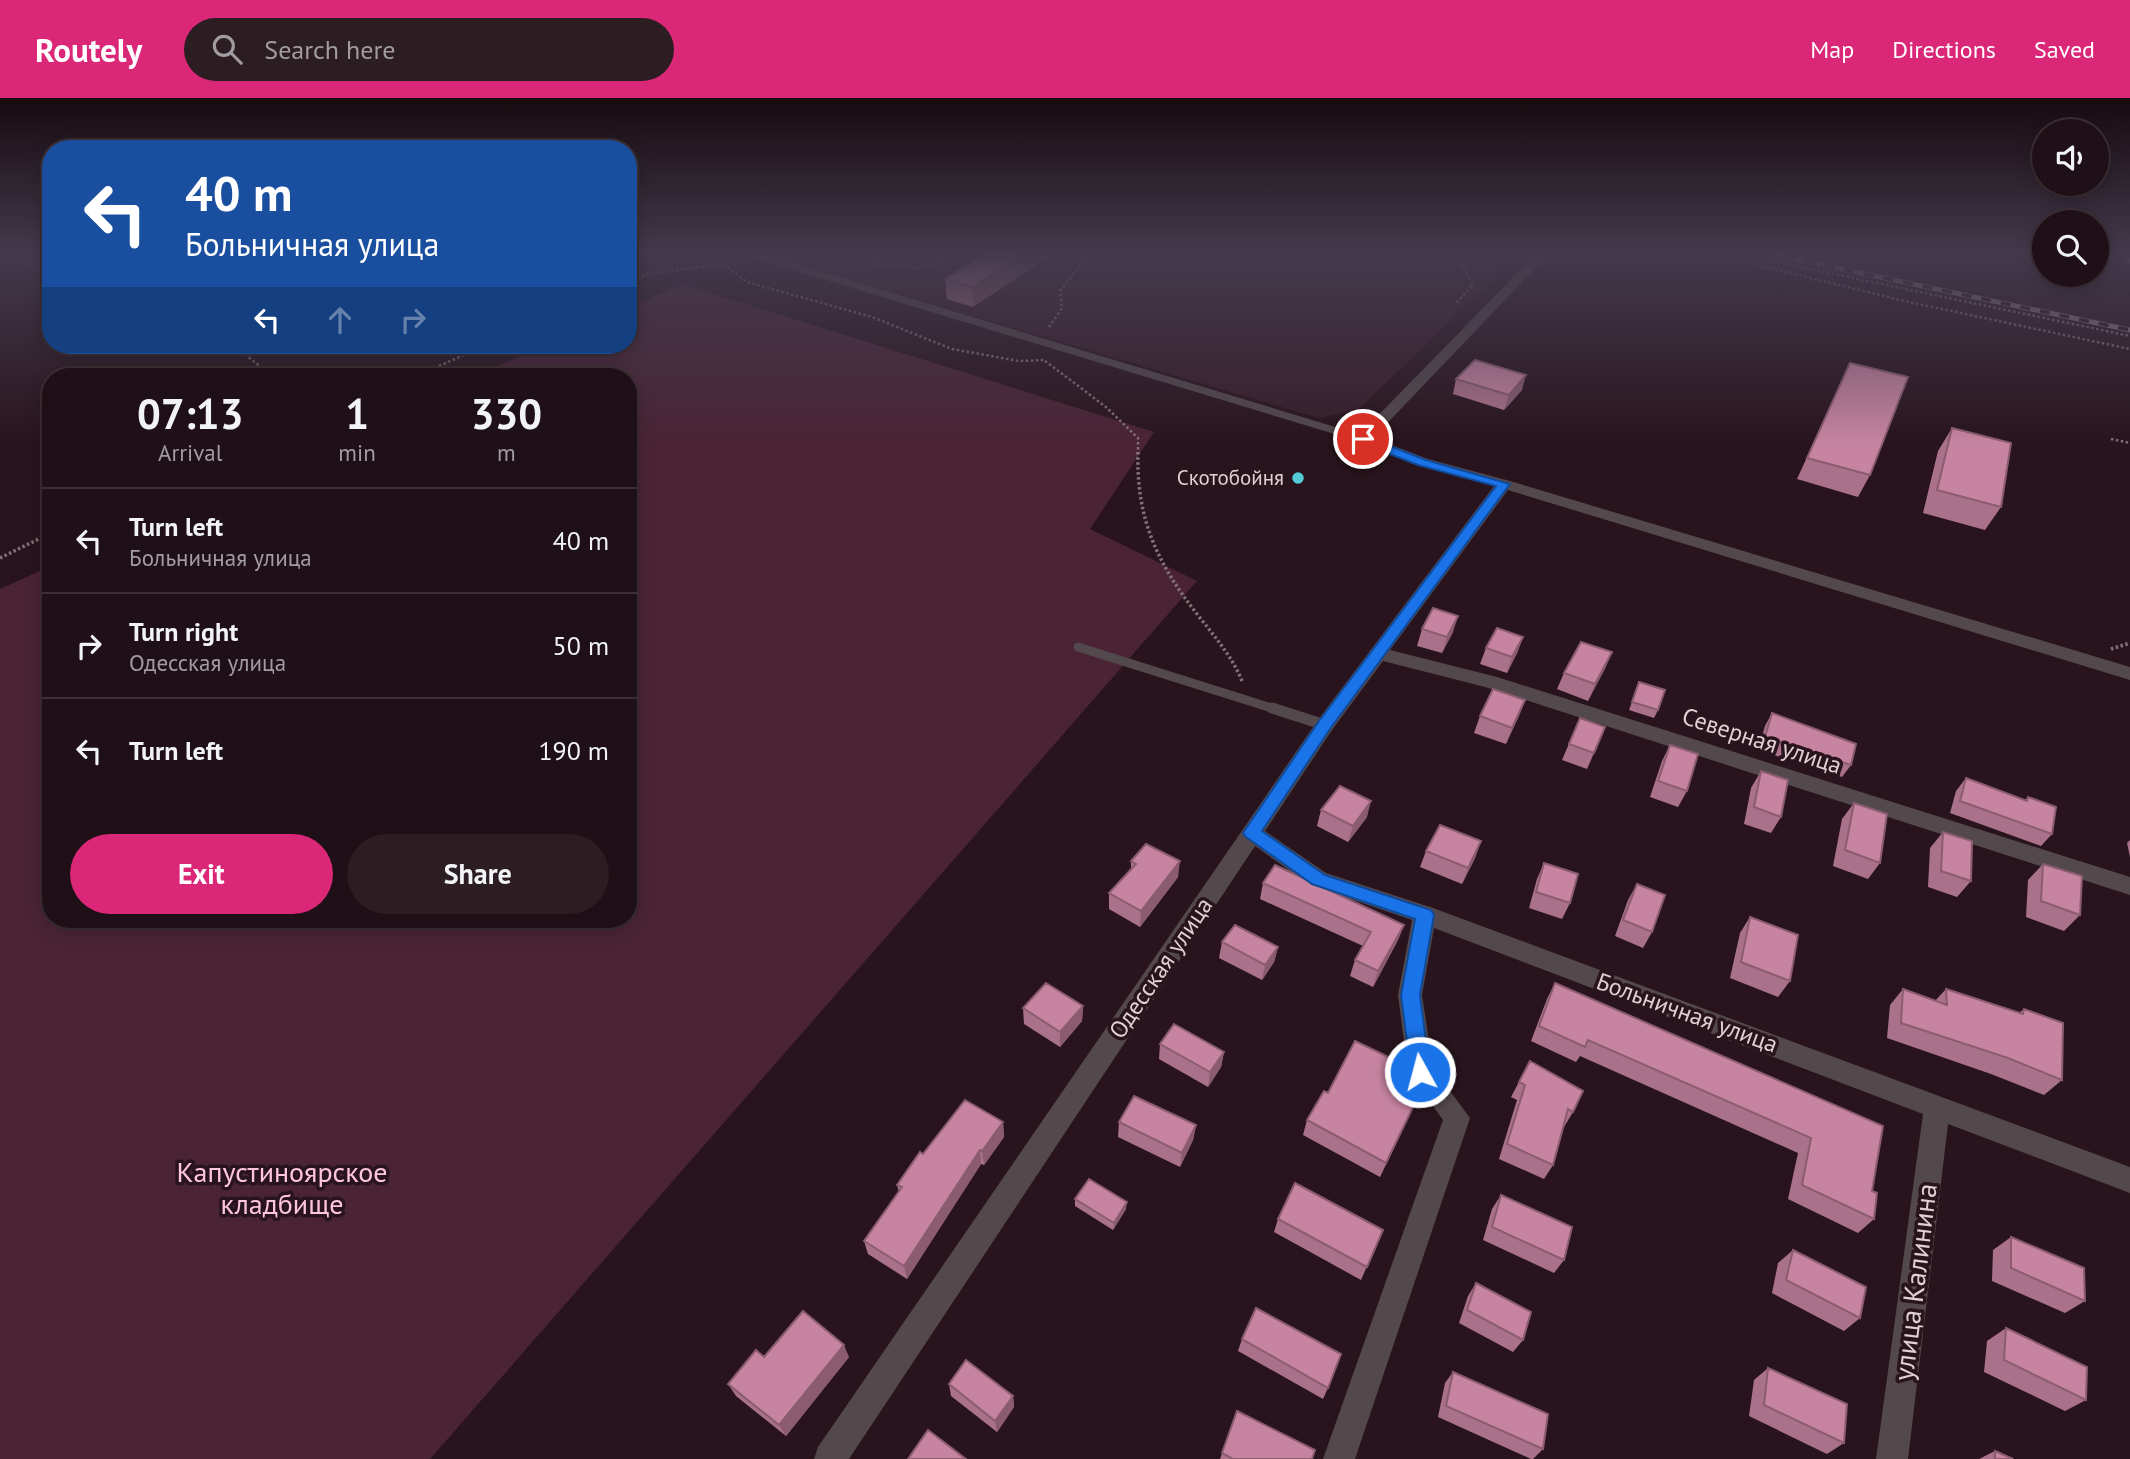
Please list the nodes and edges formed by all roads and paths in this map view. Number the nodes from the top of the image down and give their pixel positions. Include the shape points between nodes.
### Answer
1 (870, 317) edge
2 (957, 317) edge
3 (1056, 317) edge
4 (1482, 317) edge
5 (1977, 317) edge
6 (2037, 317) edge
7 (1049, 327) dead end
8 (2130, 336) edge
9 (2130, 349) edge
10 (244, 354) edge
11 (466, 354) edge
12 (1096, 359) junction
13 (1044, 360) junction
14 (262, 368) edge
15 (434, 368) edge
16 (1363, 439) junction
17 (2111, 439) dead end
18 (2130, 443) edge
19 (1504, 484) junction
20 (42, 538) edge
21 (0, 558) edge
22 (1078, 648) dead end
23 (1377, 653) junction
24 (2130, 674) edge
25 (1250, 702) junction
26 (1325, 725) junction
27 (1252, 833) junction
28 (2130, 886) edge
29 (1425, 915) junction
30 (1937, 1106) junction
31 (2130, 1180) edge
32 (830, 1459) edge
33 (1339, 1459) edge
34 (1892, 1459) edge

1 - 13 path via 952,349 1019,361
2 - 12 lane
3 - 7 path
4 - 16 street
5 - 9 path
6 - 8 path
10 - 14 path
11 - 15 path
12 - 13 path
12 - 16 lane
13 - 25 path via 1138,438 1137,486 1148,533 1172,582 1235,663
16 - 19 street via 1422,462
17 - 18 path
19 - 23 street, Одесская улица
19 - 24 street
20 - 21 path
22 - 25 lane
23 - 26 street, Одесская улица
23 - 28 street, Северная улица via 1490,682
25 - 26 lane
26 - 27 street, Одесская улица
27 - 29 street, Больничная улица via 1318,879
27 - 32 street, Одесская улица
29 - 30 street, Больничная улица
29 - 33 street via 1410,995 1420,1072 1457,1118
30 - 31 street, Больничная улица
30 - 34 street, улица Калинина

